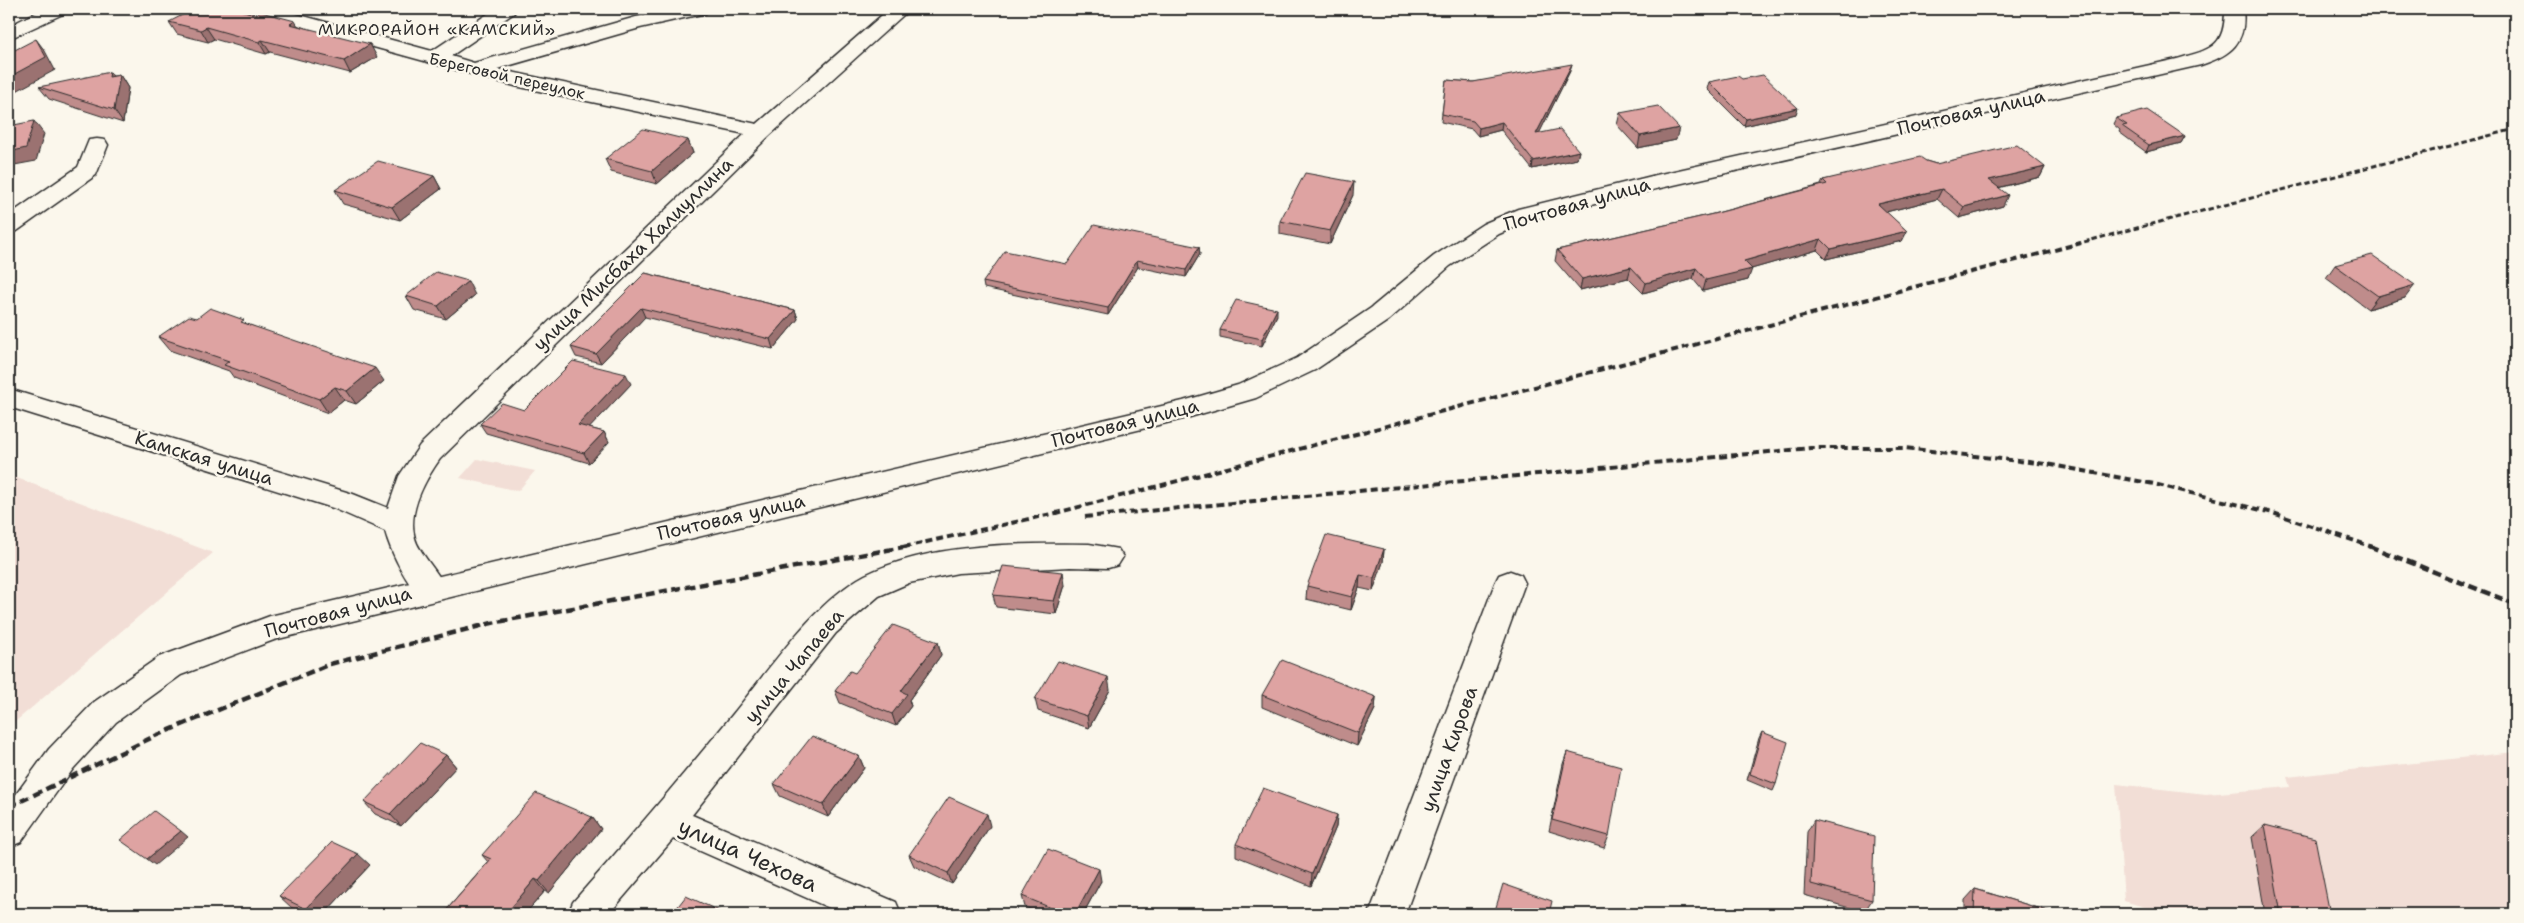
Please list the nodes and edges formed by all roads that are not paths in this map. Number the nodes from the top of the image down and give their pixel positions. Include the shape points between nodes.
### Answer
1 (58, 9) edge
2 (256, 9) edge
3 (507, 9) edge
4 (700, 9) edge
5 (900, 9) edge
6 (2234, 9) edge
7 (9, 33) edge
8 (433, 59) junction
9 (474, 69) junction
10 (760, 130) junction
11 (97, 145) dead end
12 (9, 226) edge
13 (9, 398) edge
14 (397, 524) junction
15 (1108, 557) dead end
16 (1510, 583) dead end
17 (432, 588) junction
18 (667, 820) junction
19 (9, 831) edge
20 (586, 914) edge
21 (883, 914) edge
22 (1387, 914) edge

1 - 7 street
2 - 8 street, Береговой переулок
3 - 8 street
4 - 9 street via 636,23
5 - 10 street, улица Мисбаха Халиуллина
6 - 17 street, Почтовая улица via 2236,23 2232,40 2213,54 2182,64 1526,214 1491,229 1442,261 1380,314 1306,364 1247,392 1183,410
8 - 9 street, Береговой переулок
9 - 10 street, Береговой переулок
10 - 14 street, улица Мисбаха Халиуллина via 430,452 413,476
11 - 12 street via 88,170
13 - 14 street, Камская улица via 343,501
14 - 17 street via 405,551
15 - 18 street, улица Чапаева via 978,559 910,570 854,596 825,624
16 - 22 street, улица Кирова
17 - 19 street, Почтовая улица via 270,628 170,666 105,712 61,759
18 - 20 street, улица Чапаева
18 - 21 street, улица Чехова

